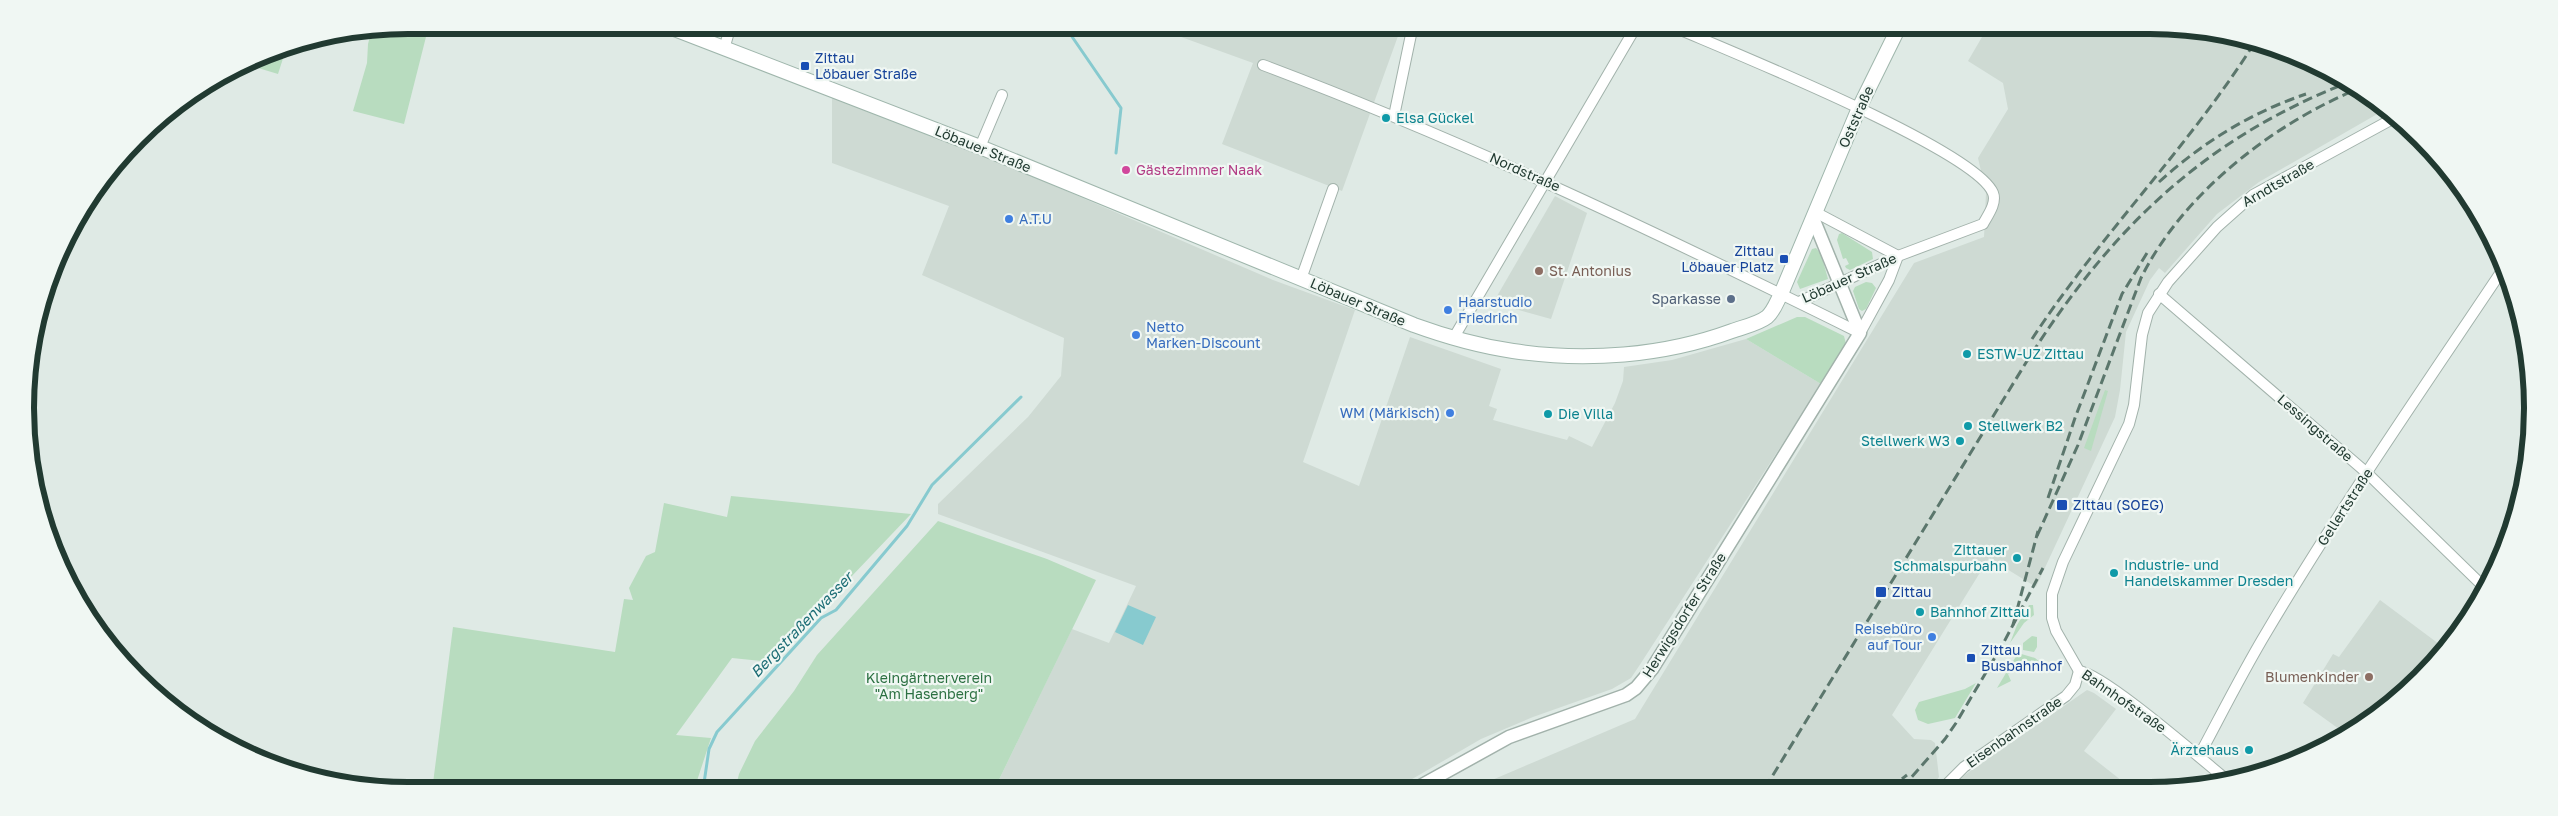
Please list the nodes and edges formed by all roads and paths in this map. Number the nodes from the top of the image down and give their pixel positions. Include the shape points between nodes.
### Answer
1 (686, 34) edge
2 (728, 34) edge
3 (1411, 34) edge
4 (1632, 34) edge
5 (1690, 34) edge
6 (1896, 34) edge
7 (724, 49) junction
8 (1263, 65) dead end
9 (1002, 95) dead end
10 (1859, 108) junction
11 (1394, 116) junction
12 (2389, 121) edge
13 (980, 147) junction
14 (1546, 181) junction
15 (1333, 189) dead end
16 (1814, 215) junction
17 (1898, 256) junction
18 (2499, 275) edge
19 (1301, 279) junction
20 (1840, 284) junction
21 (1781, 294) junction
22 (2159, 294) junction
23 (1799, 302) junction
24 (1860, 333) junction
25 (1453, 339) junction
26 (2367, 472) junction
27 (2481, 584) edge
28 (2079, 671) junction
29 (2199, 756) junction
30 (2221, 775) edge
31 (1428, 782) edge
32 (1949, 782) edge

1 - 7 main road, Löbauer Straße
2 - 7 street
3 - 11 street
4 - 14 street
5 - 10 street
6 - 10 main road, Oststraße
7 - 13 main road, Löbauer Straße
8 - 11 street, Nordstraße
9 - 13 street
10 - 16 main road, Oststraße
10 - 17 street, Löbauer Straße via 1965,164 1985,180 1994,195 1994,203 1983,224
11 - 14 street, Nordstraße
12 - 22 street, Arndtstraße via 2253,195 2217,227
13 - 19 main road, Löbauer Straße
14 - 21 street, Nordstraße
14 - 25 street
15 - 19 street
16 - 17 street
16 - 20 street
16 - 21 main road, Oststraße
17 - 20 street, Löbauer Straße
17 - 24 street via 1889,280
18 - 26 street, Gellertstraße
19 - 25 main road, Löbauer Straße
20 - 23 street, Löbauer Straße
20 - 24 street
21 - 23 street, Löbauer Straße
21 - 25 main road, Löbauer Straße via 1767,316 1752,324 1702,341 1642,352 1559,356
22 - 26 street, Lessingstraße
22 - 28 street, Bahnhofstraße via 2148,313 2142,335 2134,405 2128,424 2063,562 2052,594 2052,618 2056,631
23 - 24 street
24 - 31 street, Herwigsdorfer Straße via 1645,679 1626,694 1510,738
26 - 27 street, Lessingstraße
26 - 29 street, Gellertstraße via 2264,635
28 - 29 street, Bahnhofstraße via 2131,703
28 - 32 street, Eisenbahnstraße via 2075,685 2066,696 1964,767
29 - 30 street, Bahnhofstraße

